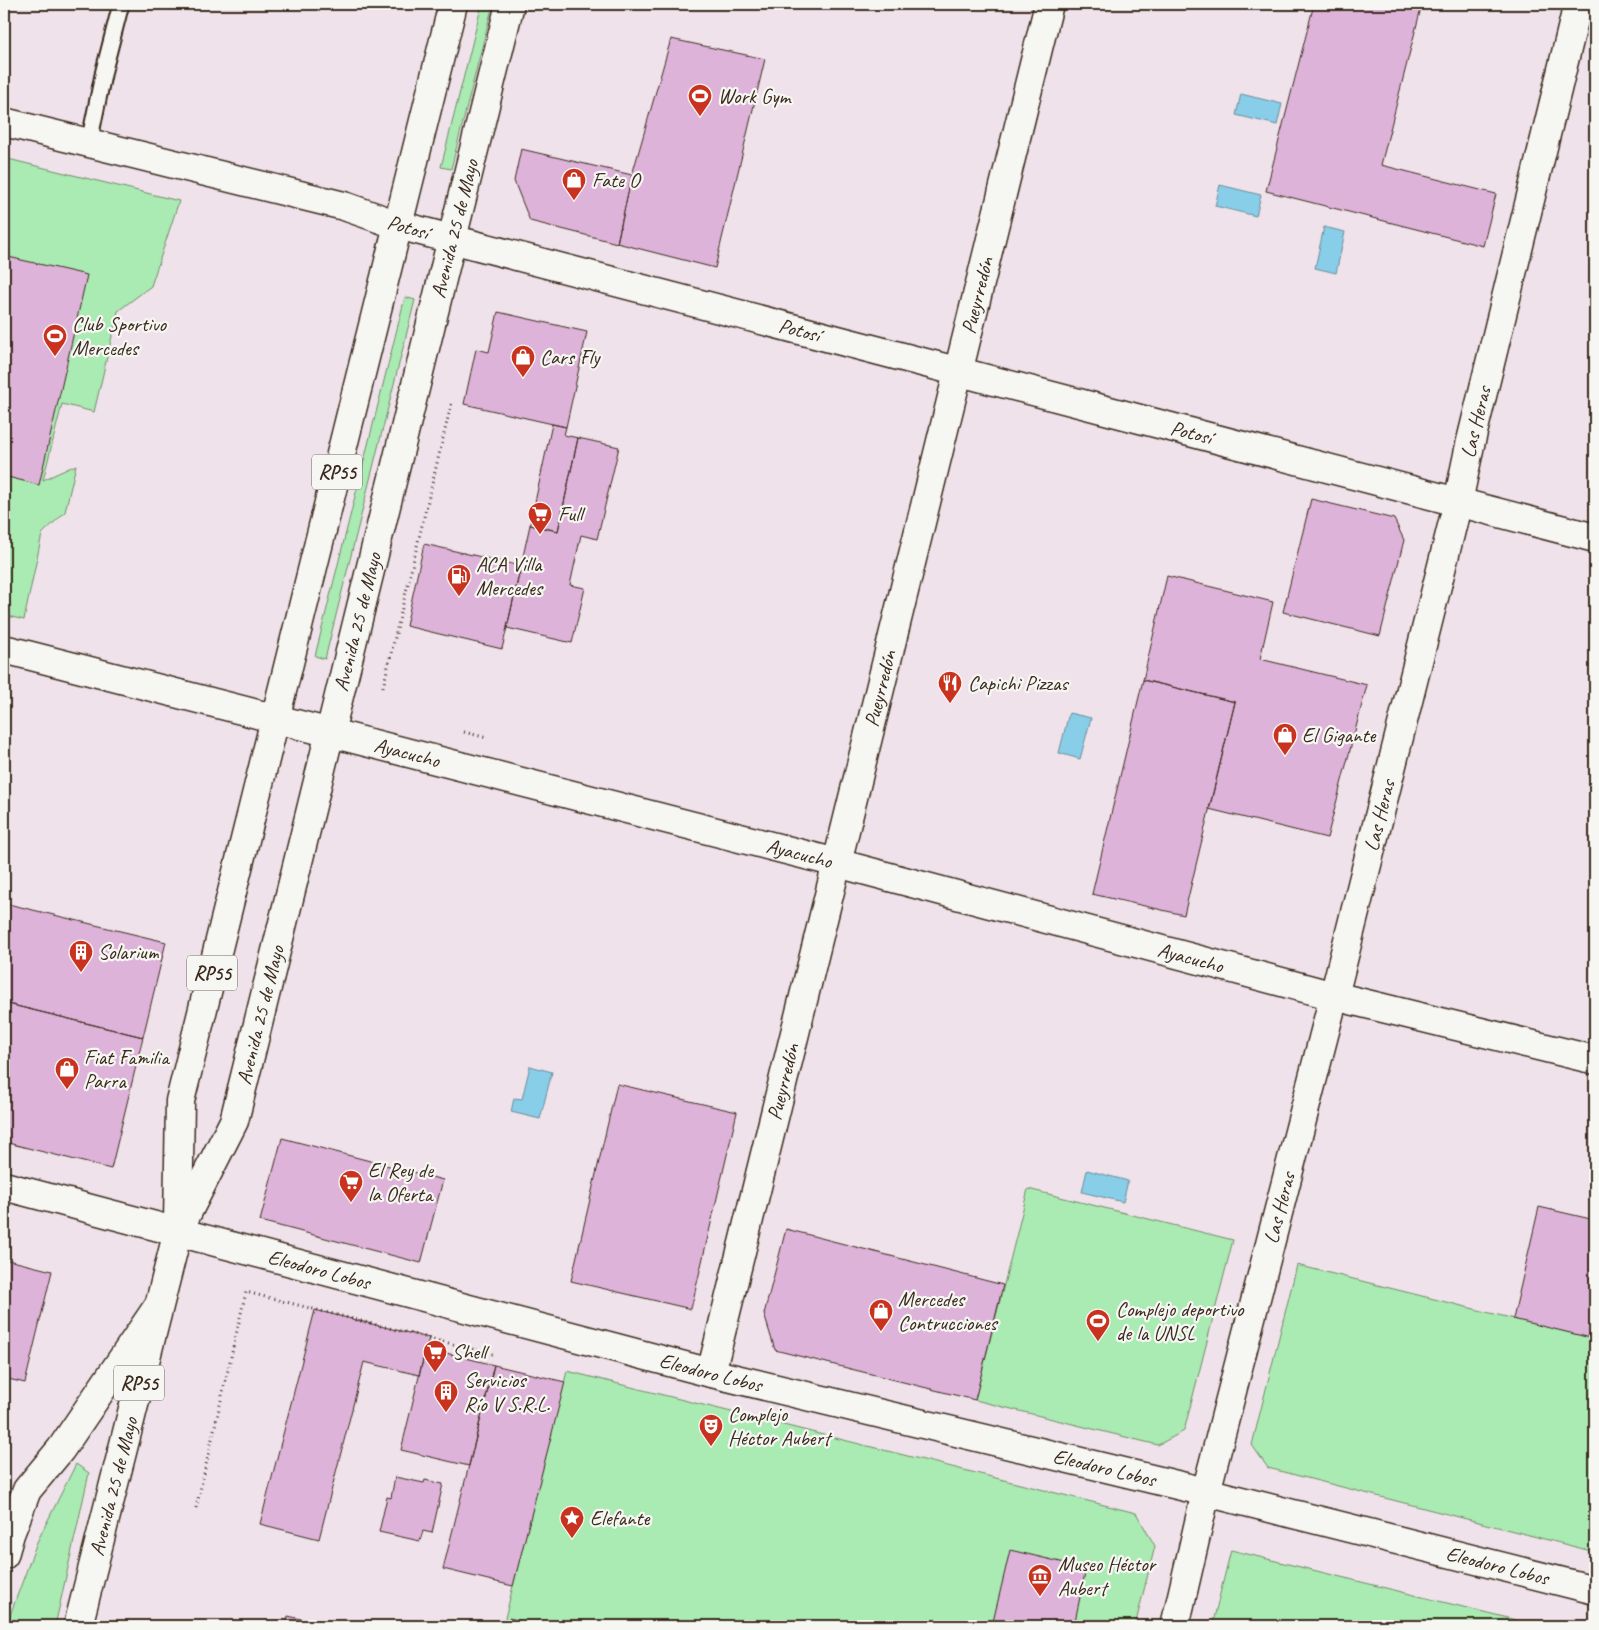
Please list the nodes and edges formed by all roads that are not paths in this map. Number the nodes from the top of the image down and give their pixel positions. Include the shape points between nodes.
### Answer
1 (121, 4) edge
2 (453, 4) edge
3 (510, 4) edge
4 (1049, 4) edge
5 (1578, 4) edge
6 (1595, 8) edge
7 (4, 122) edge
8 (89, 143) junction
9 (398, 225) junction
10 (452, 239) junction
11 (958, 372) junction
12 (1458, 502) junction
13 (1595, 538) edge
14 (4, 649) edge
15 (276, 719) junction
16 (330, 733) junction
17 (837, 863) junction
18 (1334, 996) junction
19 (1595, 1060) edge
20 (4, 1186) edge
21 (178, 1231) junction
22 (159, 1306) junction
23 (711, 1373) junction
24 (1206, 1492) junction
25 (4, 1555) edge
26 (1595, 1590) edge
27 (78, 1626) edge
28 (1175, 1626) edge

1 - 8 lane
2 - 9 street, Avenida 25 de Mayo / RP55
3 - 10 street, Avenida 25 de Mayo / RP55
4 - 11 street, Pueyrredón
5 - 6 street
5 - 12 street, Las Heras
7 - 8 street, Potosí
8 - 9 street, Potosí via 344,206
9 - 10 street, Potosí
9 - 15 street, Avenida 25 de Mayo / RP55
10 - 11 street, Potosí
10 - 16 street, Avenida 25 de Mayo / RP55
11 - 12 street, Potosí
11 - 17 street, Pueyrredón
12 - 13 street, Potosí
12 - 18 street, Las Heras
14 - 15 street, Ayacucho
15 - 16 street, Ayacucho
15 - 21 street, Avenida 25 de Mayo / RP55 via 180,1101
16 - 17 street, Ayacucho
16 - 21 street, Avenida 25 de Mayo / RP55 via 234,1121
17 - 18 street, Ayacucho
17 - 23 street, Pueyrredón
18 - 19 street, Ayacucho
18 - 24 street, Las Heras
20 - 21 street, Eleodoro Lobos
21 - 22 street, Avenida 25 de Mayo / RP55
21 - 23 street, Eleodoro Lobos
22 - 25 street via 61,1449 27,1490
22 - 27 street, Avenida 25 de Mayo / RP55
23 - 24 street, Eleodoro Lobos
24 - 26 street, Eleodoro Lobos
24 - 28 street, Las Heras

